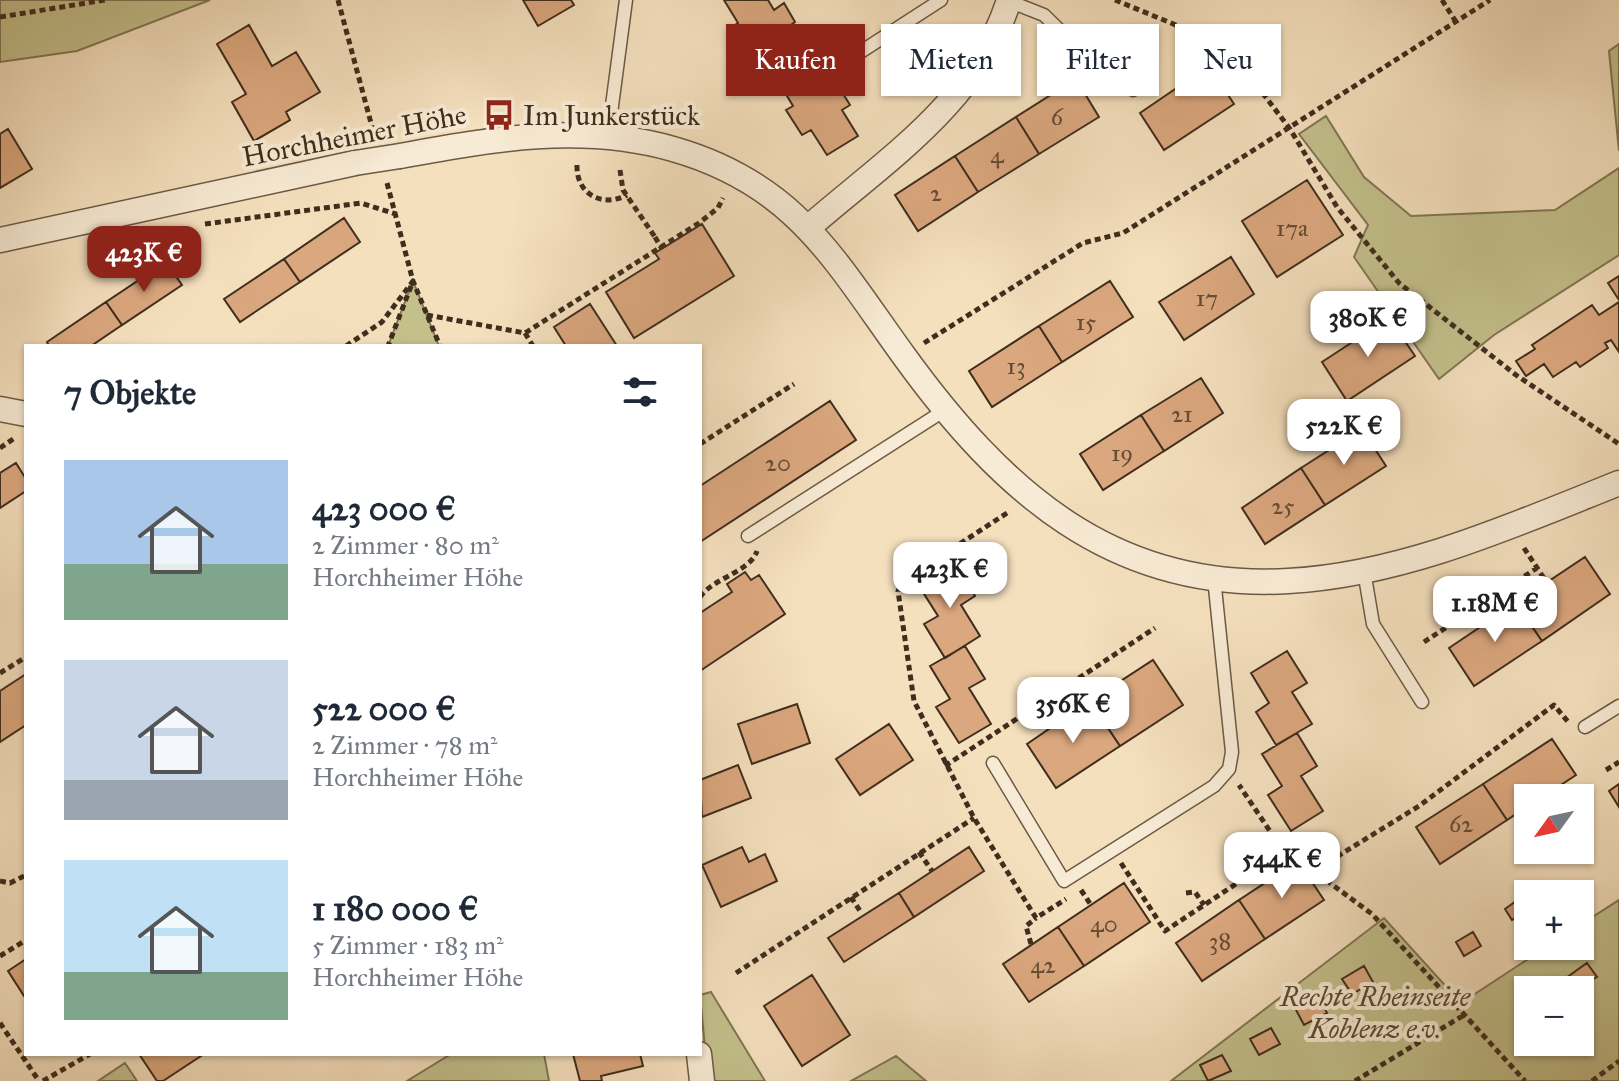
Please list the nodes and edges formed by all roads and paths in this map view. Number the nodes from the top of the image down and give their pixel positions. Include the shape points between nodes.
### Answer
1 (105, 0) edge
2 (338, 0) edge
3 (626, 0) edge
4 (941, 0) edge
5 (1008, 0) edge
6 (1115, 0) edge
7 (1442, 0) edge
8 (1490, 0) edge
9 (0, 17) edge
10 (1456, 22) junction
11 (1053, 24) edge
12 (865, 49) edge
13 (1290, 129) junction
14 (608, 136) junction
15 (376, 144) dead end
16 (392, 164) junction
17 (577, 165) dead end
18 (620, 170) dead end
19 (627, 195) junction
20 (723, 198) dead end
21 (396, 214) junction
22 (191, 225) dead end
23 (809, 227) junction
24 (0, 240) edge
25 (662, 249) dead end
26 (413, 281) junction
27 (427, 315) junction
28 (525, 333) junction
29 (349, 344) edge
30 (389, 344) edge
31 (439, 344) edge
32 (532, 344) edge
33 (904, 356) junction
34 (794, 384) dead end
35 (0, 409) edge
36 (945, 410) junction
37 (24, 414) edge
38 (702, 443) edge
39 (1619, 444) edge
40 (1619, 483) edge
41 (1007, 513) dead end
42 (748, 536) joint
43 (1524, 548) dead end
44 (1537, 568) junction
45 (1364, 571) junction
46 (1214, 578) junction
47 (1547, 583) dead end
48 (702, 596) edge
49 (1471, 611) junction
50 (1481, 627) dead end
51 (1155, 628) dead end
52 (1424, 642) dead end
53 (24, 658) edge
54 (0, 673) edge
55 (1422, 702) dead end
56 (1619, 706) edge
57 (1585, 727) joint
58 (1619, 762) edge
59 (993, 763) dead end
60 (945, 766) junction
61 (1229, 769) junction
62 (1606, 770) dead end
63 (974, 818) junction
64 (919, 852) junction
65 (1284, 852) junction
66 (1242, 855) dead end
67 (1320, 867) junction
68 (1261, 868) junction
69 (1111, 869) dead end
70 (932, 871) dead end
71 (24, 876) edge
72 (1, 881) edge
73 (1091, 883) dead end
74 (0, 889) edge
75 (1080, 889) junction
76 (1186, 893) dead end
77 (851, 897) junction
78 (1091, 905) dead end
79 (1204, 905) junction
80 (860, 911) dead end
81 (1036, 918) junction
82 (24, 941) edge
83 (1031, 944) dead end
84 (0, 956) edge
85 (736, 973) dead end
86 (1464, 1015) junction
87 (0, 1023) edge
88 (86, 1056) edge
89 (699, 1056) edge
90 (1619, 1061) edge
91 (41, 1081) edge
92 (702, 1081) edge
93 (1355, 1081) edge
94 (1525, 1081) edge
95 (1592, 1081) edge

1 - 9 path
2 - 15 path
3 - 14 lane
4 - 12 lane
5 - 11 lane
5 - 23 street via 990,48 951,103
6 - 13 path via 1227,46
7 - 10 path
8 - 10 path
10 - 13 path
13 - 33 path via 1123,233 1083,243
13 - 39 path via 1337,207 1399,283 1516,375
14 - 16 street, Horchheimer Höhe via 523,136
14 - 23 street, Horchheimer Höhe via 676,150 712,164 772,198
16 - 21 path
16 - 24 street, Horchheimer Höhe, bridge via 355,163
17 - 19 path via 578,182 588,194 605,200
18 - 19 path
19 - 25 path, bridge
20 - 28 path via 699,223
21 - 22 path via 361,203
21 - 26 path
23 - 33 street, Horchheimer Höhe
26 - 27 path
26 - 29 path via 382,322
26 - 30 path
27 - 28 path
27 - 31 path
28 - 32 path
33 - 36 street, Horchheimer Höhe
34 - 38 path
35 - 37 street
36 - 42 lane
36 - 46 street, Horchheimer Höhe via 1011,482 1072,528 1143,560
40 - 45 street, Horchheimer Höhe via 1434,552
41 - 60 path via 903,581 898,591 914,701
42 - 48 path via 756,556
43 - 44 path
44 - 47 path
44 - 49 path
45 - 46 street, Horchheimer Höhe via 1288,581
45 - 55 lane via 1373,624
46 - 61 lane via 1232,752
49 - 50 path
49 - 52 path
51 - 60 path
53 - 54 path
56 - 57 lane
57 - 67 path via 1568,723 1554,705 1419,806
58 - 62 path
59 - 61 lane via 1064,881 1214,786
60 - 63 path
61 - 65 path
63 - 64 path
63 - 81 path
64 - 70 path
64 - 77 path
65 - 67 path via 1303,839
65 - 68 path
66 - 68 path via 1251,854
67 - 86 path via 1330,883 1372,914
68 - 79 path
69 - 79 path via 1122,863 1165,931
71 - 72 path
72 - 74 path
73 - 75 path
75 - 78 path
75 - 81 path
76 - 79 path via 1195,892
77 - 80 path
77 - 85 path
81 - 83 path via 1026,926
82 - 84 path
86 - 93 path
86 - 94 path
87 - 91 path
88 - 91 path
89 - 92 street
90 - 95 path

